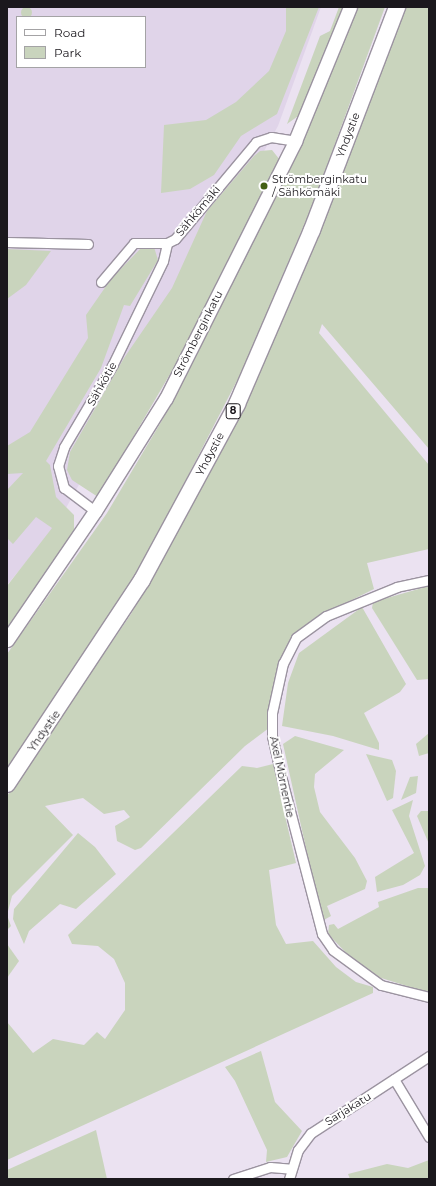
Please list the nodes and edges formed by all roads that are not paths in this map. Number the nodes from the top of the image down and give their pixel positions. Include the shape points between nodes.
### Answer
1 (350, 7) edge
2 (397, 7) edge
3 (294, 141) junction
4 (7, 242) edge
5 (88, 244) dead end
6 (167, 244) junction
7 (101, 282) dead end
8 (95, 511) junction
9 (429, 580) edge
10 (7, 640) edge
11 (7, 784) edge
12 (429, 998) edge
13 (429, 1056) edge
14 (394, 1079) junction
15 (429, 1137) edge
16 (291, 1169) junction
17 (233, 1179) edge
18 (289, 1179) edge

1 - 3 street, Strömberginkatu
2 - 11 highway, Yhdystie / 8 via 312,230 237,404 142,580
3 - 6 street, Sähkömäki via 270,137 256,142 175,239
3 - 8 street, Strömberginkatu via 166,398
4 - 5 street
6 - 7 street, Sähkömäki via 134,243
6 - 8 street, Sähkötie via 163,261 117,357 64,447 58,466 64,488
8 - 10 street, Strömberginkatu
9 - 12 street, Axel Mörnentie via 397,587 326,616 296,638 283,663 272,714 272,736 322,934 333,950 381,985
13 - 14 street, Sarjakatu
14 - 15 street
14 - 16 street, Sarjakatu via 311,1133 298,1150
16 - 17 street via 270,1167
16 - 18 street, Sarjakatu

